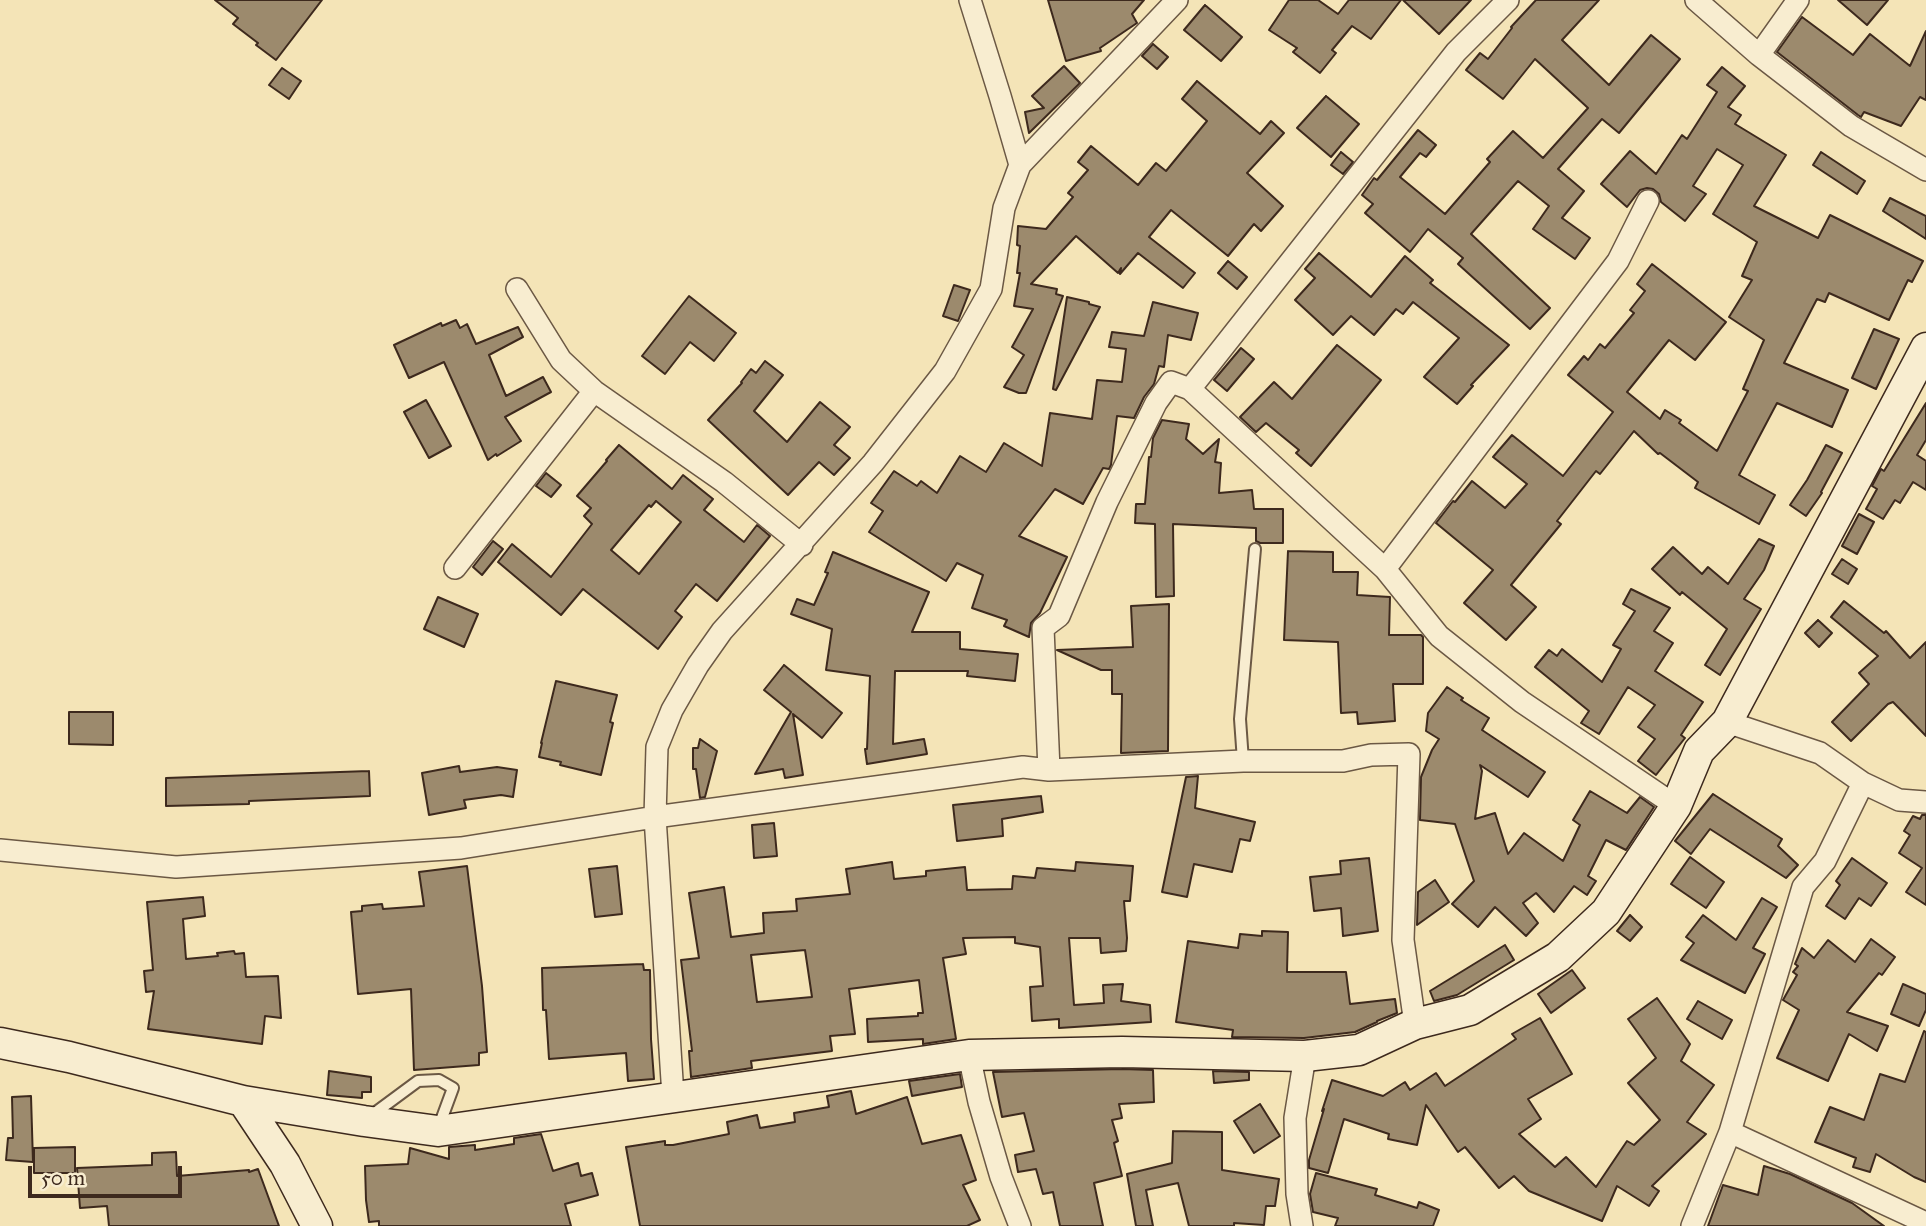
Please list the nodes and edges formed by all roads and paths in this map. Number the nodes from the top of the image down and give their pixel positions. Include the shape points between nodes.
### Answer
1 (970, 0) edge
2 (1177, 0) edge
3 (1508, 0) edge
4 (1696, 0) edge
5 (1798, 0) edge
6 (1759, 55) junction
7 (1020, 166) junction
8 (1926, 170) edge
9 (1648, 201) dead end
10 (517, 289) dead end
11 (1926, 348) edge
12 (1190, 389) junction
13 (594, 391) junction
14 (802, 545) junction
15 (1255, 549) dead end
16 (454, 568) dead end
17 (1385, 569) junction
18 (1727, 722) junction
19 (1243, 761) junction
20 (1049, 770) junction
21 (1863, 783) junction
22 (1926, 802) edge
23 (1676, 806) junction
24 (655, 817) junction
25 (0, 850) edge
26 (1415, 1024) junction
27 (0, 1043) edge
28 (970, 1055) junction
29 (1305, 1056) junction
30 (673, 1096) junction
31 (243, 1101) junction
32 (365, 1121) junction
33 (438, 1131) junction
34 (1730, 1132) junction
35 (1926, 1223) edge
36 (317, 1226) edge
37 (1020, 1226) edge
38 (1302, 1226) edge
39 (1692, 1226) edge

1 - 7 street
2 - 7 street
3 - 12 street via 1456,52
4 - 6 street
5 - 6 street
6 - 8 street via 1851,126
7 - 14 street via 1004,208 991,289 945,372
9 - 17 street via 1618,261
10 - 13 street via 561,360
11 - 18 street
12 - 17 street
12 - 20 street via 1171,382 1156,403 1107,502 1059,616 1043,628
13 - 14 street via 724,482
13 - 16 street
14 - 24 street via 722,631 672,710 657,747
15 - 19 lane via 1240,719
17 - 23 street via 1439,636 1522,702
18 - 21 street via 1820,754
18 - 23 street via 1699,751
19 - 20 street
19 - 26 street via 1343,761 1409,754 1403,940
20 - 24 street via 1023,767
21 - 22 street via 1899,800
21 - 34 street via 1825,861 1803,887
23 - 26 street via 1606,912 1558,957 1469,1010
24 - 25 street via 461,848 176,867
24 - 30 street
26 - 29 street via 1359,1050
27 - 31 street
28 - 29 street
28 - 30 street
28 - 37 street via 979,1102
29 - 38 street via 1295,1118
30 - 33 street
31 - 32 street
31 - 36 street via 280,1154
32 - 33 street
32 - 33 lane via 418,1082 439,1080 453,1088
34 - 35 street
34 - 39 street

